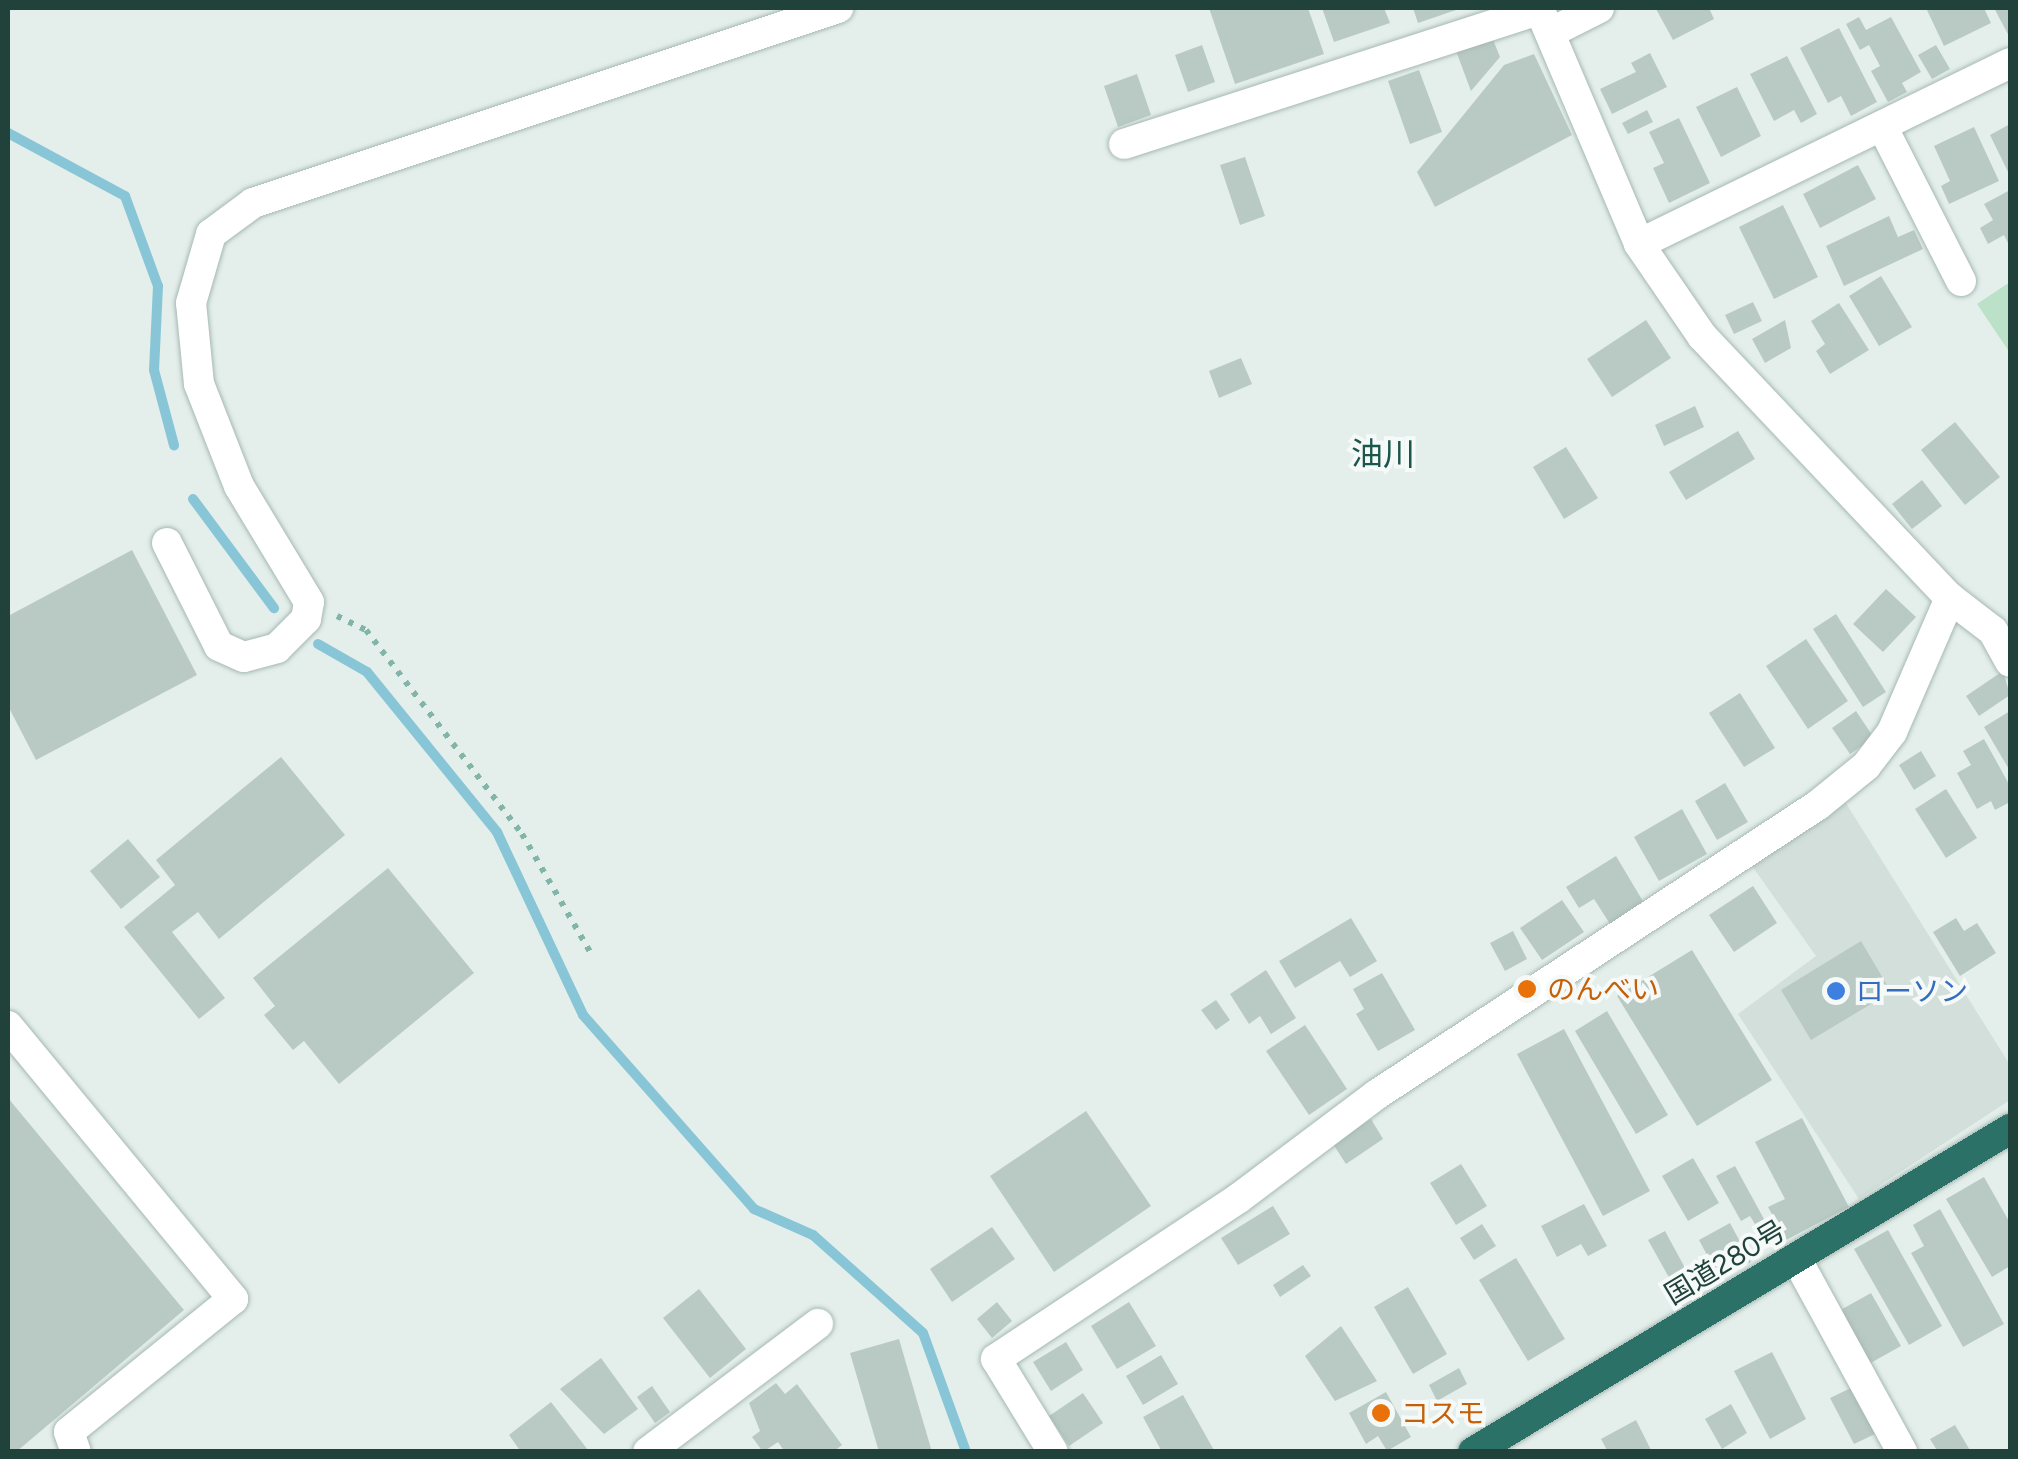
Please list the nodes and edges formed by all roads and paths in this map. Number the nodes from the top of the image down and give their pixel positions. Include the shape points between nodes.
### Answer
1 (838, 8) edge
2 (1599, 8) edge
3 (1543, 17) edge
4 (2010, 63) edge
5 (1882, 126) junction
6 (1124, 144) dead end
7 (1638, 244) junction
8 (1962, 281) dead end
9 (167, 544) dead end
10 (1950, 598) junction
11 (309, 602) junction
12 (2010, 662) edge
13 (592, 955) dead end
14 (8, 1026) edge
15 (2010, 1128) edge
16 (1796, 1258) junction
17 (818, 1324) dead end
18 (64, 1445) edge
19 (648, 1452) edge
20 (1053, 1452) edge
21 (1473, 1452) edge
22 (1902, 1452) edge

1 - 11 street via 253,204 211,234 191,304 199,384 239,486
2 - 3 street
3 - 6 street
3 - 7 street
4 - 5 street
5 - 7 street
5 - 8 street
7 - 10 street via 1702,336
9 - 11 street via 219,646 244,658 277,648 306,619
10 - 12 street via 1993,631
10 - 20 street via 1892,732 1842,786 1707,883 1376,1094 1239,1198 996,1359
11 - 13 path via 366,630 522,834
14 - 18 street via 233,1299
15 - 16 highway, 国道280号
16 - 21 highway, 国道280号
16 - 22 street
17 - 19 street

